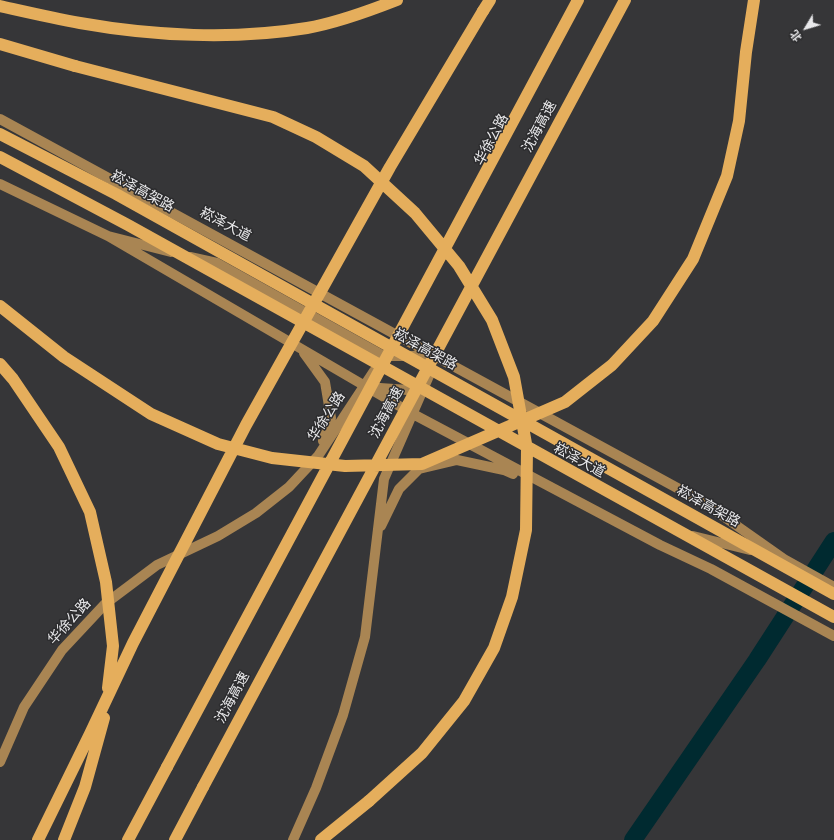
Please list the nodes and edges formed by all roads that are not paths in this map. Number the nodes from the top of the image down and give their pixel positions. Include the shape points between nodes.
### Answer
1 (396, 0) edge
2 (490, 0) edge
3 (578, 0) edge
4 (584, 0) edge
5 (620, 0) edge
6 (625, 0) edge
7 (754, 0) edge
8 (0, 6) edge
9 (0, 44) edge
10 (0, 119) edge
11 (0, 134) edge
12 (0, 158) edge
13 (0, 184) edge
14 (108, 236) junction
15 (0, 306) edge
16 (398, 335) junction
17 (302, 350) junction
18 (384, 356) junction
19 (437, 356) junction
20 (0, 364) edge
21 (363, 386) junction
22 (424, 391) junction
23 (413, 414) junction
24 (318, 456) junction
25 (377, 535) junction
26 (660, 545) junction
27 (784, 559) junction
28 (833, 589) edge
29 (834, 617) edge
30 (834, 636) edge
31 (0, 762) edge
32 (38, 840) edge
33 (64, 840) edge
34 (128, 840) edge
35 (175, 840) edge
36 (293, 840) edge
37 (321, 840) edge

1 - 8 highway, bridge via 364,13 308,28 258,34 214,35 139,31
2 - 32 highway, bridge via 390,167 246,425 133,643
3 - 34 highway, 沈海高速, bridge
4 - 16 main road, 华徐公路 via 462,226
5 - 19 main road via 490,242
6 - 35 highway, 沈海高速, bridge
7 - 15 highway, bridge via 739,121 727,176 693,259 653,320 612,365 565,402 422,464 345,466 272,458 218,444 151,414 64,357
9 - 37 highway, bridge via 130,81 273,117 316,137 364,166 416,214 459,266 492,320 514,378 527,449 526,530 512,597 494,648 464,701 422,753
10 - 16 main road, 崧泽大道
11 - 28 highway, 崧泽高架路, bridge via 123,198
12 - 29 highway, bridge via 128,225
13 - 14 main road, 崧泽大道
14 - 17 main road
14 - 18 main road, 崧泽大道 via 217,263
16 - 18 main road, 华徐公路
16 - 19 main road, 崧泽大道
17 - 21 main road
17 - 24 main road via 325,382 331,418
18 - 19 main road, 崧泽大道
18 - 21 main road, 华徐公路
19 - 22 main road
19 - 27 main road, 崧泽大道 via 703,502
20 - 33 highway, bridge via 59,446 90,512 106,582 112,646 106,711 85,788
21 - 22 main road, 崧泽大道
21 - 23 main road
21 - 24 main road, 华徐公路
22 - 23 main road
22 - 27 main road, 崧泽大道 via 681,533
23 - 25 main road via 384,480
23 - 26 main road
24 - 31 main road, 华徐公路 via 289,487 256,513 218,536 157,565 105,604 62,650 24,706
25 - 26 main road via 399,489 419,469 457,460 504,470
25 - 36 main road via 365,637 343,715 316,788
26 - 30 main road via 711,569
27 - 28 main road, 崧泽大道

